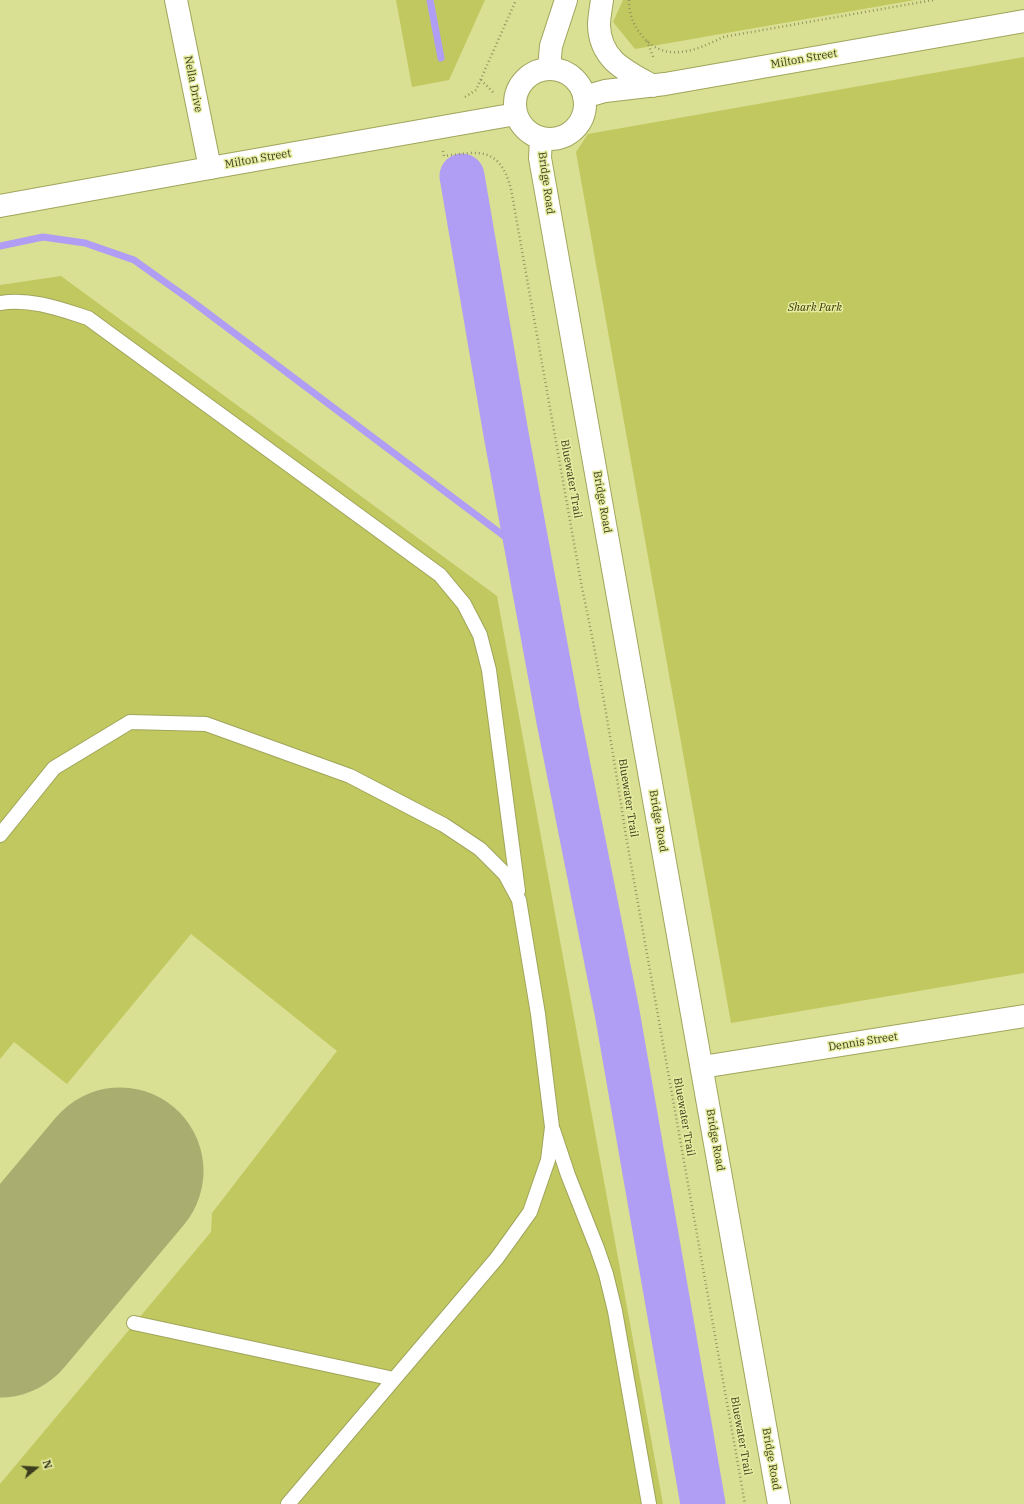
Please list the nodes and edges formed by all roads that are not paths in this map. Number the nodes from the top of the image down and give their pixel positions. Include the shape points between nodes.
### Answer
1 (176, 0) edge
2 (566, 0) edge
3 (602, 0) edge
4 (1024, 21) edge
5 (548, 68) junction
6 (653, 86) junction
7 (584, 97) junction
8 (516, 114) junction
9 (541, 138) junction
10 (210, 168) junction
11 (0, 206) edge
12 (0, 303) edge
13 (0, 835) edge
14 (519, 900) junction
15 (1024, 1016) edge
16 (702, 1067) junction
17 (552, 1128) junction
18 (134, 1323) dead end
19 (394, 1379) junction
20 (288, 1504) edge
21 (649, 1504) edge
22 (779, 1504) edge

1 - 10 street, Nella Drive
2 - 5 street via 551,46
3 - 6 street via 599,25 604,48 623,69
4 - 6 street, Milton Street
5 - 7 street via 568,73 576,80
5 - 8 street via 528,75 521,83 514,104
6 - 7 street, Milton Street via 605,91
7 - 9 street via 582,119 576,128 557,139
8 - 9 street via 520,124 527,131
8 - 10 street, Milton Street
9 - 16 street, Bridge Road via 540,158
10 - 11 street, Milton Street
12 - 14 lane via 42,304 88,318 440,575 464,604 480,635 489,670
13 - 14 lane via 54,768 130,722 206,724 350,776 444,825 480,849 505,874
14 - 17 lane via 538,1014
15 - 16 street, Dennis Street
16 - 22 street, Bridge Road
17 - 19 lane via 548,1160 530,1212 497,1258
17 - 21 lane via 606,1274 615,1311
18 - 19 lane
19 - 20 lane

